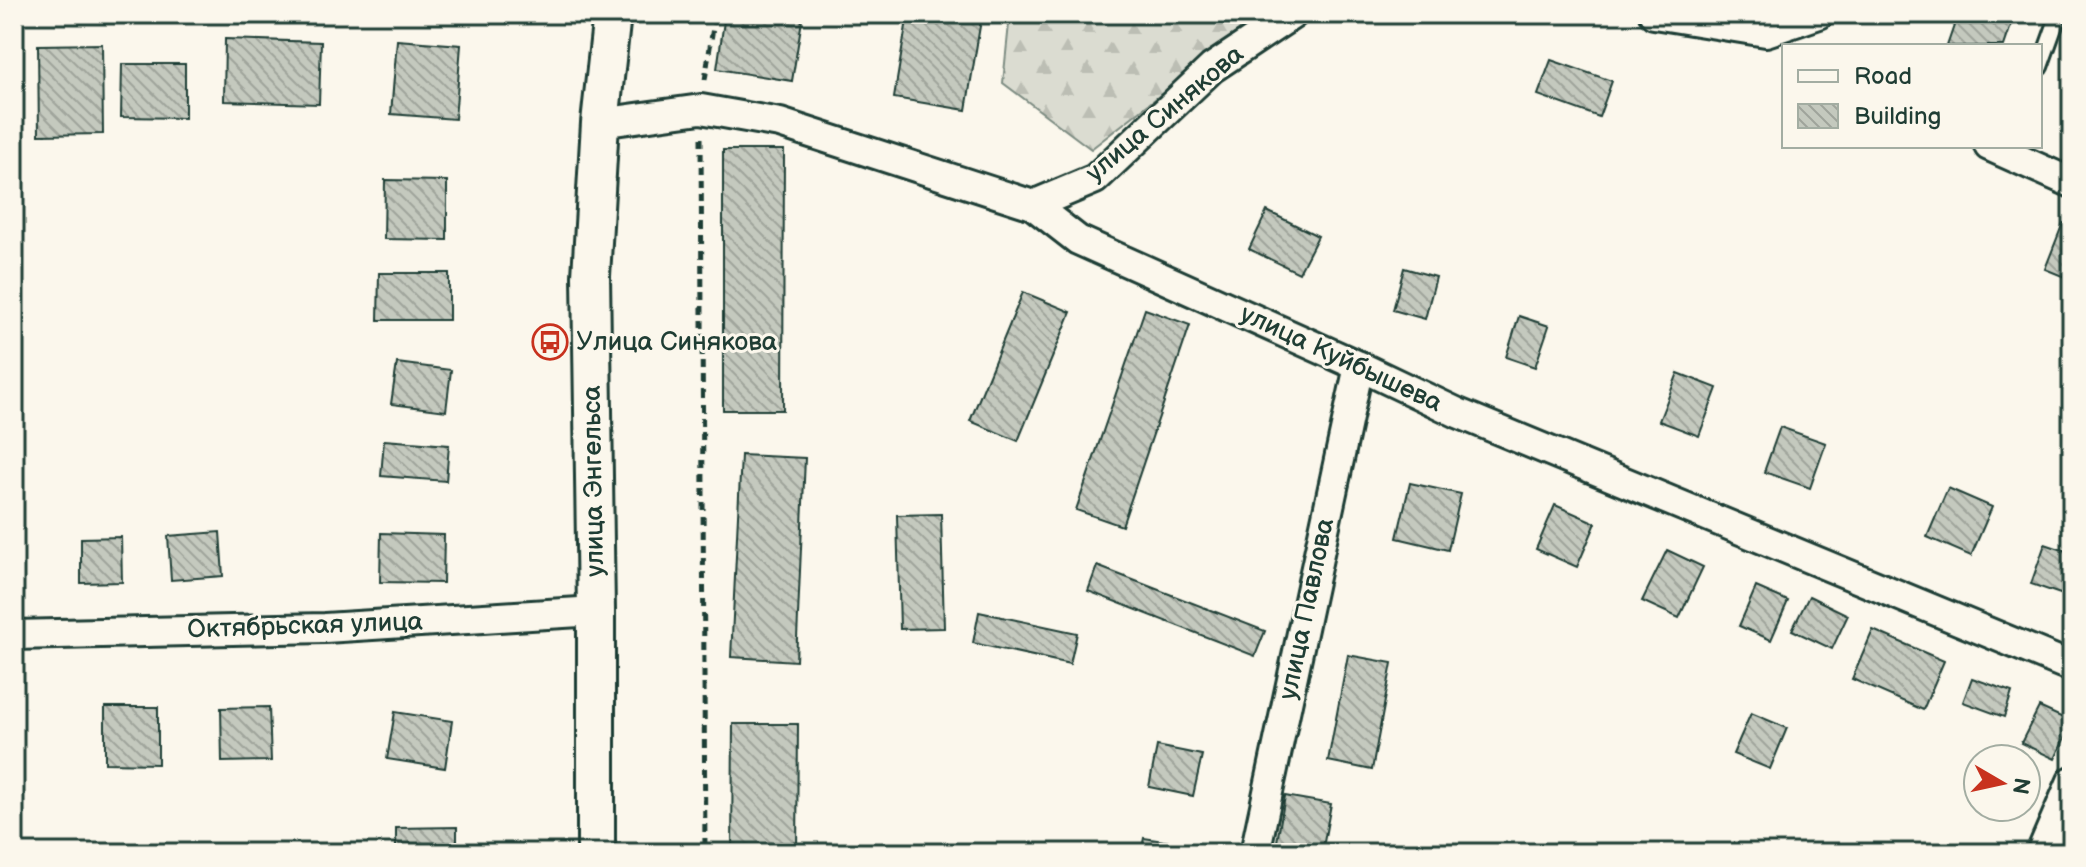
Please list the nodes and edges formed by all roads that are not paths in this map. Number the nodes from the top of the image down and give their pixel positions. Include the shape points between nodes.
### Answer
1 (611, 14) edge
2 (1293, 14) edge
3 (1654, 14) edge
4 (1819, 14) edge
5 (2059, 14) edge
6 (1766, 32) junction
7 (1790, 44) edge
8 (2042, 61) edge
9 (600, 123) junction
10 (2003, 149) edge
11 (2072, 183) edge
12 (1033, 205) junction
13 (1359, 366) junction
14 (596, 611) junction
15 (14, 635) edge
16 (2072, 667) edge
17 (2072, 781) edge
18 (596, 853) edge
19 (1255, 853) edge
20 (2041, 853) edge

1 - 9 street, улица Энгельса
2 - 12 street, улица Синякова via 1212,68 1095,179
3 - 6 street
4 - 6 street
5 - 8 lane
6 - 7 street
9 - 12 street, улица Куйбышева via 701,109 780,123
9 - 14 street, улица Энгельса via 591,276
10 - 11 street
12 - 13 street, улица Куйбышева via 1078,240
13 - 16 street, улица Куйбышева via 1473,419
13 - 19 street, улица Павлова
14 - 15 street, Октябрьская улица via 325,628
14 - 18 street, улица Энгельса
17 - 20 street

